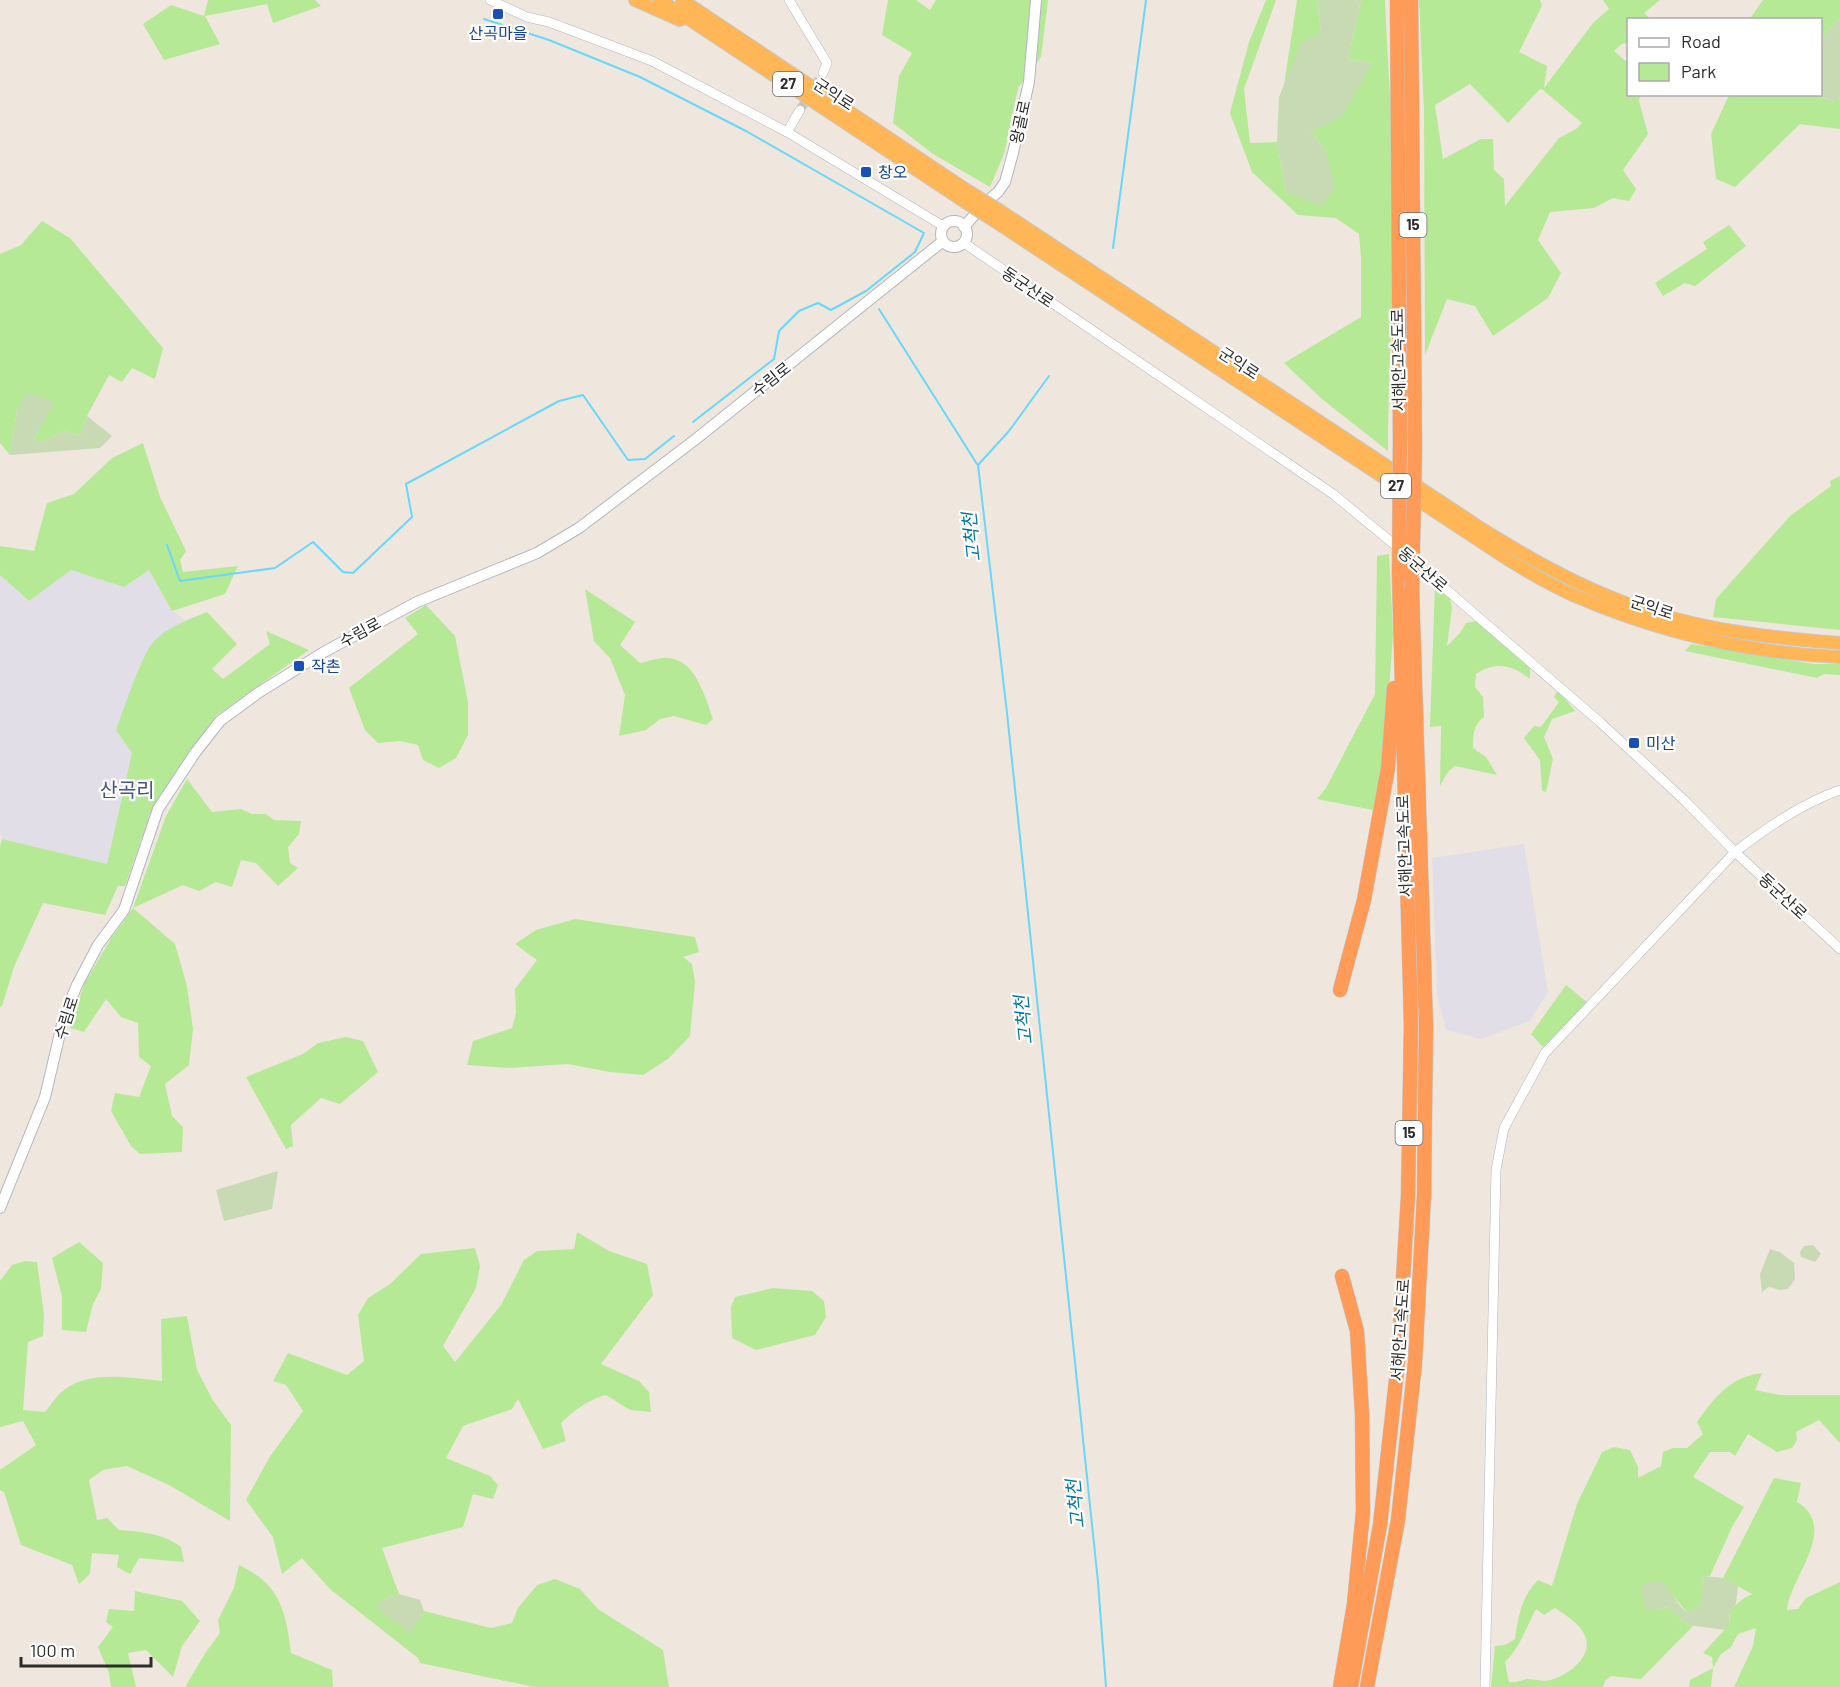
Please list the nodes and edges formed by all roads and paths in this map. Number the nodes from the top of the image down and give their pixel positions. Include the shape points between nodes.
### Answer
1 (490, 0) edge
2 (634, 0) edge
3 (660, 0) edge
4 (682, 0) edge
5 (698, 0) edge
6 (789, 0) edge
7 (1036, 0) edge
8 (1397, 0) edge
9 (1411, 0) edge
10 (732, 32) junction
11 (710, 33) junction
12 (823, 73) tunnel mouth
13 (800, 110) tunnel mouth
14 (787, 132) junction
15 (962, 194) junction
16 (996, 215) junction
17 (944, 226) junction
18 (964, 227) junction
19 (943, 241) junction
20 (964, 243) junction
21 (1400, 617) junction
22 (1840, 643) edge
23 (1840, 657) edge
24 (1840, 790) edge
25 (1735, 852) junction
26 (1840, 949) edge
27 (1340, 990) dead end
28 (0, 1208) edge
29 (1342, 1276) dead end
30 (1340, 1687) edge
31 (1351, 1687) edge
32 (1367, 1687) edge
33 (1485, 1687) edge

1 - 14 street via 652,61
2 - 11 highway
3 - 11 highway, 군익로 / 27
4 - 10 highway, 군익로 / 27
5 - 10 highway
6 - 12 street via 827,63
7 - 18 main road, 왕골로 via 1029,82 1005,182
8 - 21 highway, 서해안고속도로 / 15, bridge
9 - 32 highway, 서해안고속도로 / 15, bridge via 1415,450 1412,589 1426,1026 1424,1195 1416,1363 1399,1509
10 - 15 highway, 군익로 / 27
11 - 15 highway, 군익로 / 27
13 - 14 street
14 - 17 street
15 - 16 highway, 군익로 / 27, bridge
16 - 22 highway, 군익로 / 27 via 1521,554 1579,584 1630,605 1701,624 1757,636
16 - 23 highway, 군익로 / 27 via 1530,574 1622,615 1672,631 1746,647
17 - 18 main road via 954,221
17 - 19 main road via 940,233
18 - 20 main road
19 - 20 main road via 953,247
19 - 28 main road, 수림로 via 579,528 537,553 417,602 327,650 220,721 158,809 124,910 98,945 77,985 64,1017 45,1096
20 - 25 street, 동군산로 via 1333,494 1601,723
21 - 27 highway via 1388,768 1364,900
21 - 31 highway, 서해안고속도로 / 15 via 1411,1026 1408,1196 1398,1362 1380,1525
24 - 25 street via 1815,799
25 - 26 street, 동군산로
25 - 33 street via 1545,1053 1504,1128 1496,1170
29 - 30 highway via 1357,1331 1363,1512 1354,1604

